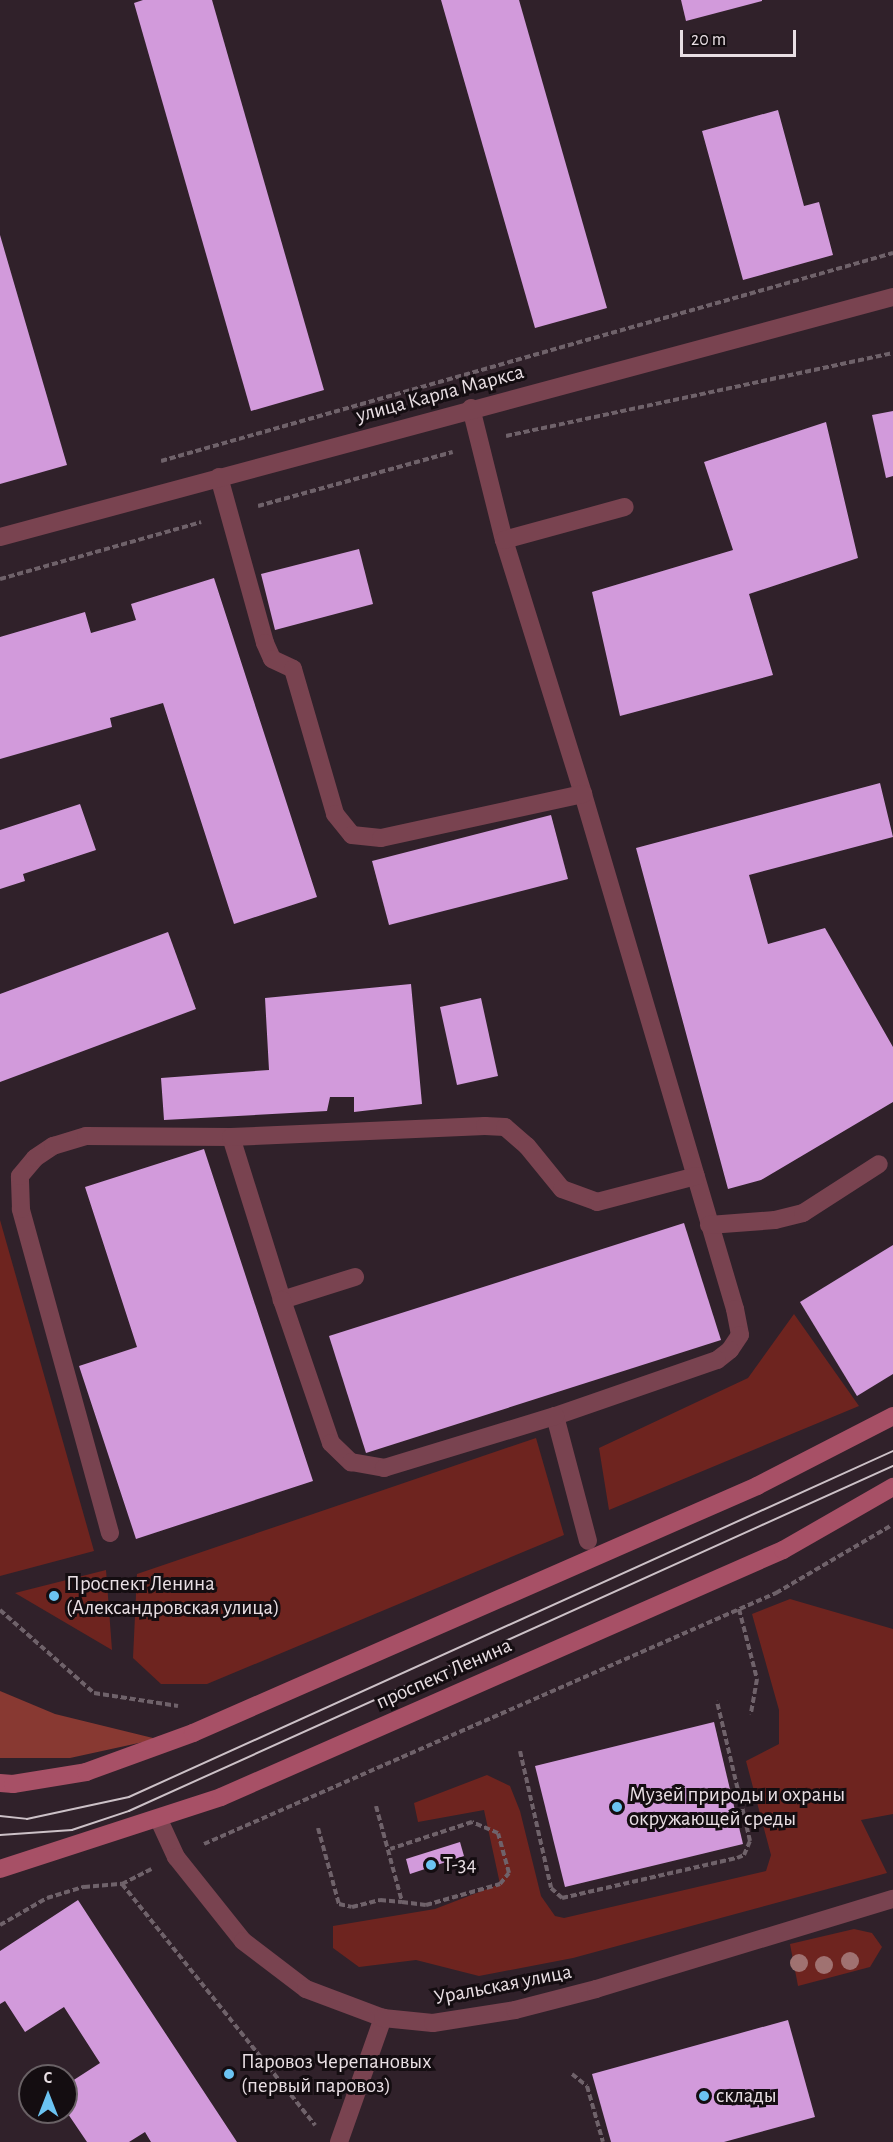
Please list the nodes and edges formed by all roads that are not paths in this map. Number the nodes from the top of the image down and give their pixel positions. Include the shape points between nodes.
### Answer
1 (893, 297) edge
2 (471, 408) junction
3 (219, 477) junction
4 (625, 507) dead end
5 (0, 537) edge
6 (504, 540) junction
7 (584, 794) junction
8 (231, 1137) junction
9 (879, 1164) dead end
10 (696, 1176) junction
11 (709, 1225) junction
12 (355, 1277) dead end
13 (282, 1300) junction
14 (555, 1416) junction
15 (893, 1416) edge
16 (893, 1487) edge
17 (110, 1533) dead end
18 (588, 1541) dead end
19 (0, 1783) edge
20 (159, 1820) junction
21 (0, 1869) edge
22 (893, 1899) edge
23 (383, 2018) junction
24 (339, 2142) edge

1 - 2 street, улица Карла Маркса
2 - 3 street, улица Карла Маркса
2 - 6 street via 477,445
3 - 5 street, улица Карла Маркса
3 - 7 street via 265,643 272,659 292,669 335,814 352,836 381,838
4 - 6 street
6 - 7 street
7 - 10 street
8 - 10 street via 505,1127 562,1189 597,1202
8 - 13 street
8 - 17 street via 86,1136 53,1146 35,1158 20,1176 21,1209
9 - 11 street via 803,1213 775,1220
10 - 11 street
11 - 14 street via 740,1335 730,1350 717,1360
12 - 13 street
13 - 14 street via 331,1443 351,1462 384,1468
14 - 18 street
15 - 19 main road via 670,1525 193,1733 86,1772
16 - 20 main road, проспект Ленина via 783,1550 221,1797
20 - 21 main road, проспект Ленина
20 - 23 street, Уральская улица via 176,1857 228,1924 280,1972 306,1989
22 - 23 street, Уральская улица via 515,2010 433,2023
23 - 24 street

